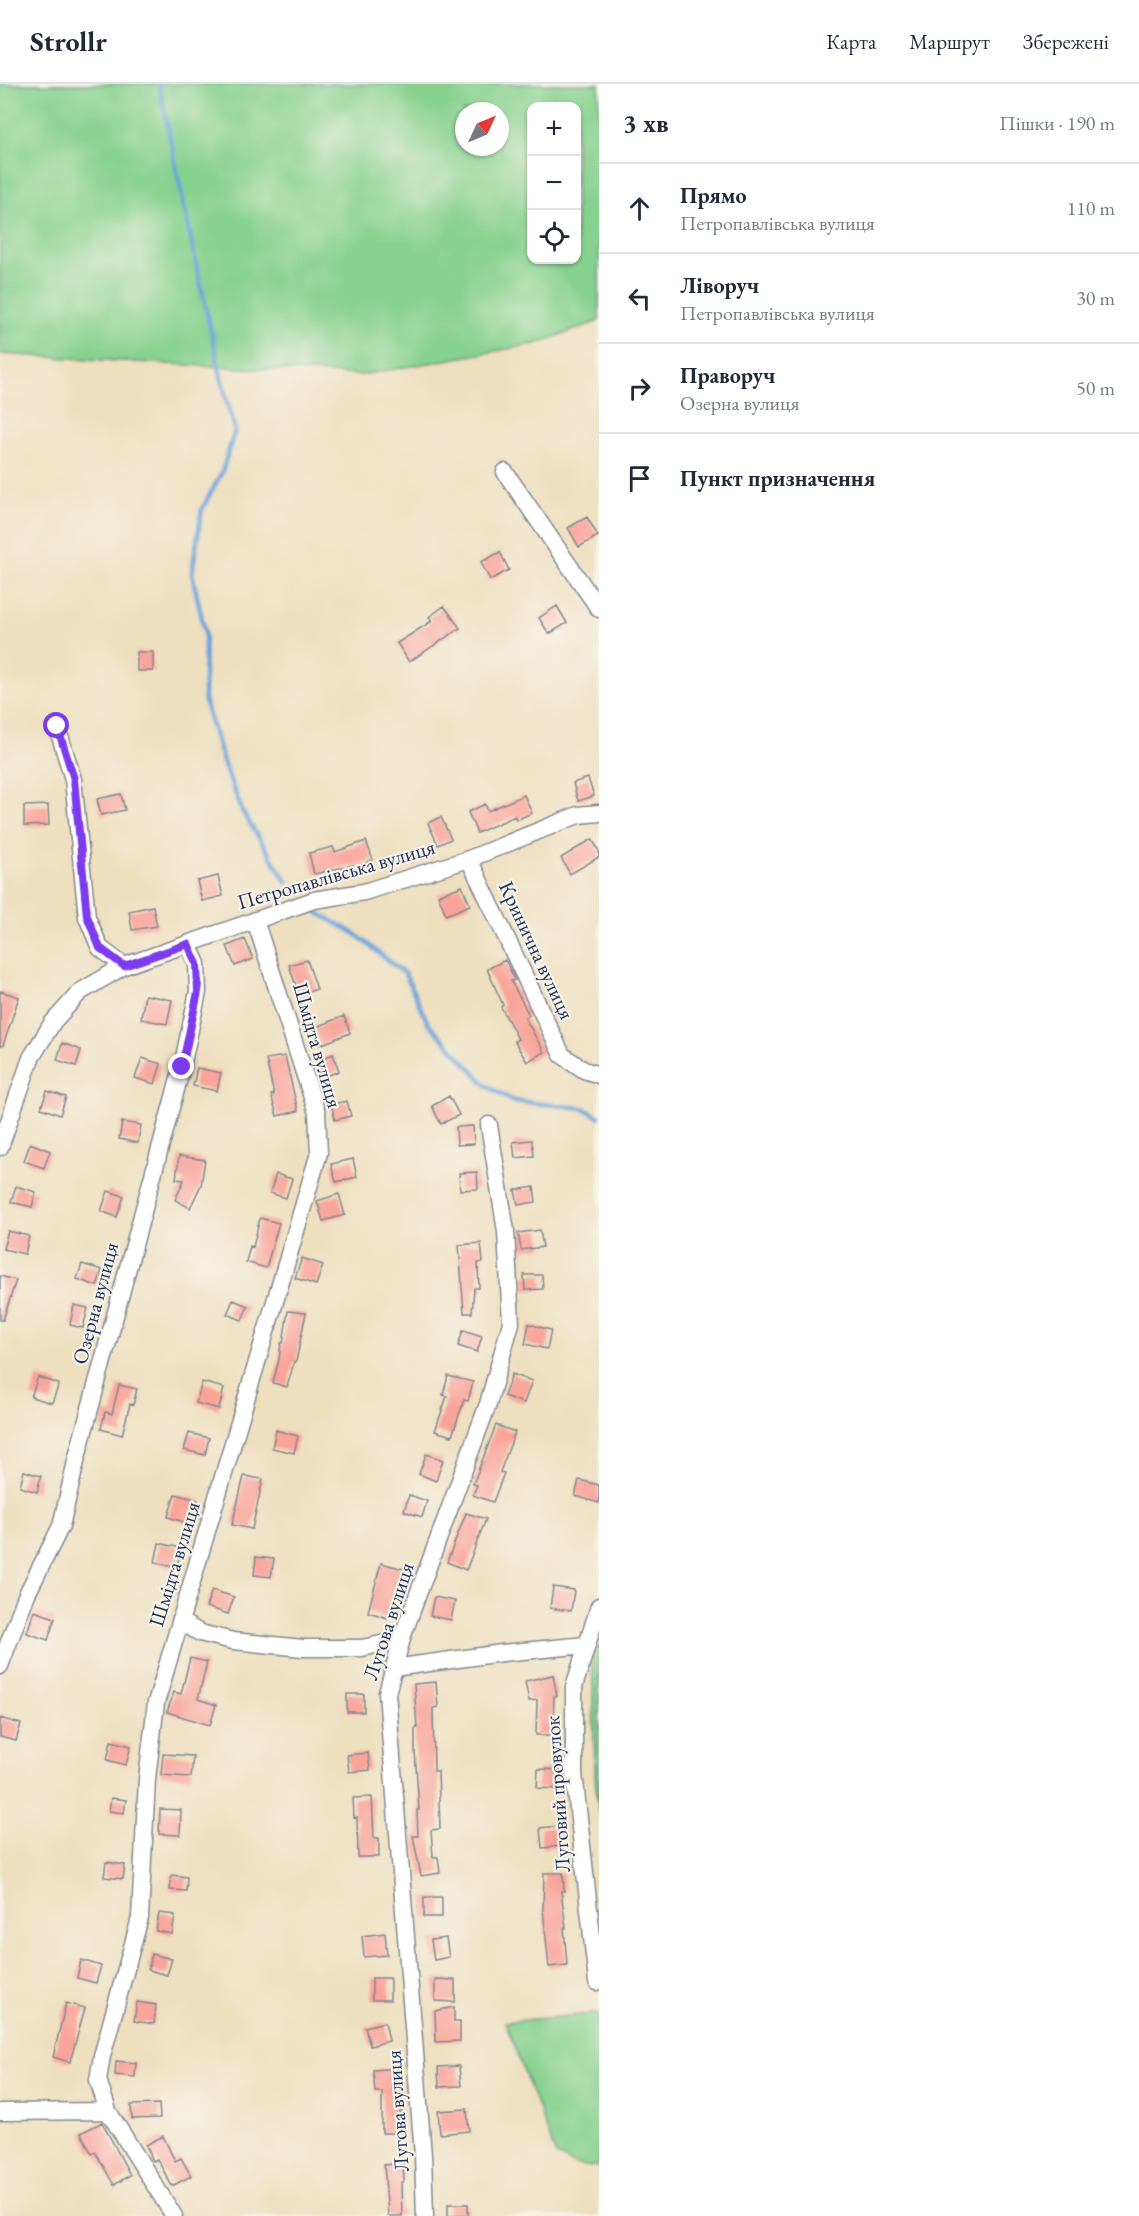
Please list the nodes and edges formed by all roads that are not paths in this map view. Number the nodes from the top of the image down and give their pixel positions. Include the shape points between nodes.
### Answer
1 (505, 472) dead end
2 (599, 609) edge
3 (57, 726) dead end
4 (599, 813) edge
5 (469, 858) junction
6 (255, 920) junction
7 (188, 944) junction
8 (124, 966) junction
9 (599, 1075) edge
10 (489, 1125) dead end
11 (0, 1147) edge
12 (599, 1606) edge
13 (181, 1622) junction
14 (403, 1635) junction
15 (586, 1645) junction
16 (0, 1666) edge
17 (393, 1668) junction
18 (597, 1982) dead end
19 (108, 2111) junction
20 (0, 2112) edge
21 (174, 2216) edge
22 (425, 2216) edge

1 - 2 street
3 - 8 street via 74,779 87,916 100,948
4 - 5 street, Петропавлівська вулиця via 578,815
5 - 6 street, Петропавлівська вулиця via 364,892 314,900
5 - 9 street, Кринична вулиця via 562,1055
6 - 7 street, Петропавлівська вулиця
6 - 13 street, Шмідта вулиця via 317,1113 319,1152
7 - 8 street, Петропавлівська вулиця
7 - 16 street, Озерна вулиця via 197,964 198,992 182,1067 61,1526 26,1596
8 - 11 street, Петропавлівська вулиця via 80,992 53,1022 31,1058
10 - 14 street, Лугова вулиця via 506,1230 512,1323 489,1404
12 - 15 street, Луговий провулок
13 - 14 street via 200,1633 233,1641 303,1648 362,1648
13 - 19 street, Шмідта вулиця via 156,1703 147,1779 140,1918 99,2072
14 - 17 street, Лугова вулиця
15 - 17 street
15 - 18 street, Луговий провулок via 574,1687 574,1773
17 - 22 street, Лугова вулиця via 387,1693
19 - 20 street
19 - 21 street, Шмідта вулиця

